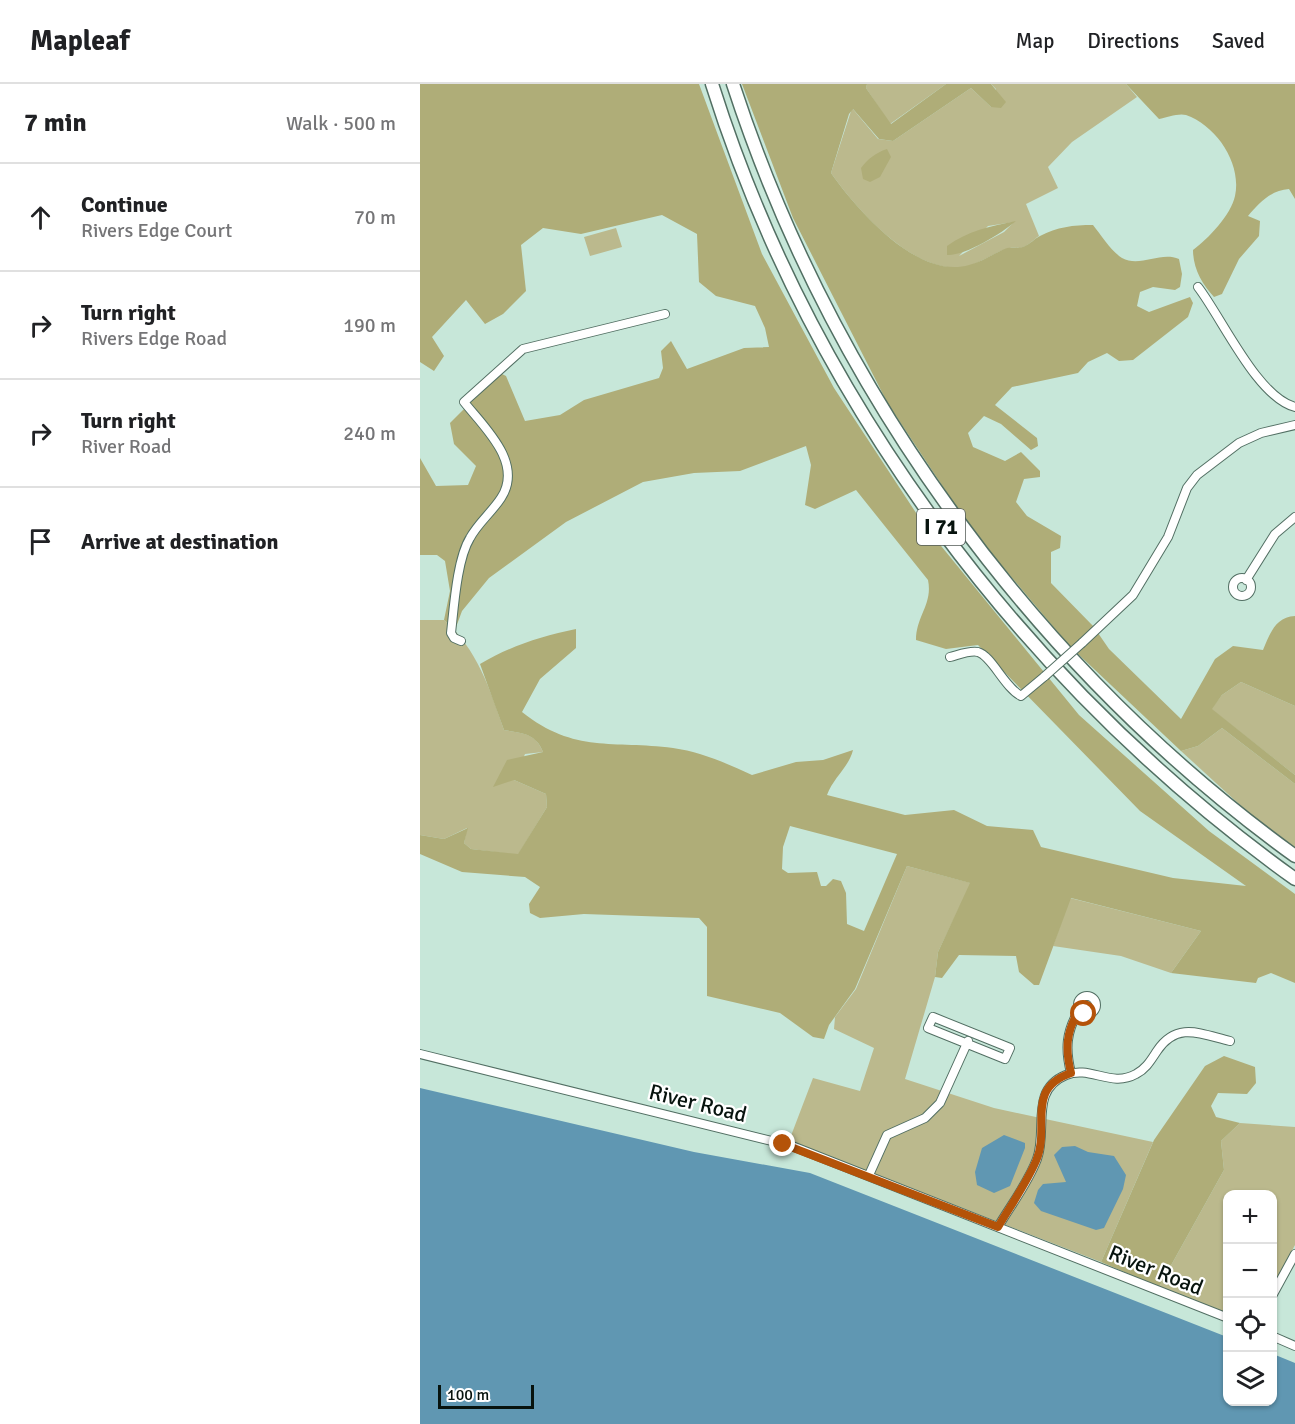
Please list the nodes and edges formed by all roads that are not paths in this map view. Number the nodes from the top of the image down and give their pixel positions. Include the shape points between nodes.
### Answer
1 (712, 84) edge
2 (734, 84) edge
3 (1198, 287) dead end
4 (665, 314) dead end
5 (1295, 407) edge
6 (1295, 425) edge
7 (1295, 517) edge
8 (1246, 580) dead end
9 (461, 641) dead end
10 (950, 657) dead end
11 (1295, 856) edge
12 (1295, 879) edge
13 (1079, 1010) dead end
14 (971, 1032) junction
15 (1230, 1041) dead end
16 (967, 1044) junction
17 (420, 1054) edge
18 (1071, 1073) junction
19 (869, 1175) junction
20 (998, 1227) junction
21 (1295, 1254) edge
22 (1277, 1287) edge
23 (1223, 1316) edge
24 (1277, 1338) edge
25 (1295, 1346) edge

1 - 12 highway, I 71 via 757,207 804,308 868,422 926,507 1008,614 1083,696 1168,778
2 - 11 highway, I 71 via 780,208 823,300 880,404 959,521 1023,603 1090,677 1198,779
3 - 5 street via 1251,369 1286,404
4 - 9 street via 523,349 464,402 498,445 507,463 509,480 464,553 451,633
6 - 10 street, bridge via 1249,438 1197,475 1187,488 1168,537 1132,595 1021,696 981,654
7 - 8 street via 1275,534
13 - 18 street via 1067,1038
14 - 16 street
14 - 16 street via 933,1017 928,1028
14 - 16 street via 1010,1048 1005,1059
15 - 18 street via 1181,1031 1163,1043 1142,1071 1126,1078 1110,1080 1084,1072
16 - 19 street via 940,1103 925,1118 887,1135
17 - 19 street, River Road via 750,1134
18 - 20 street via 1052,1084 1043,1098 1036,1162
19 - 20 street, River Road
20 - 23 street, River Road
21 - 22 street
24 - 25 street

